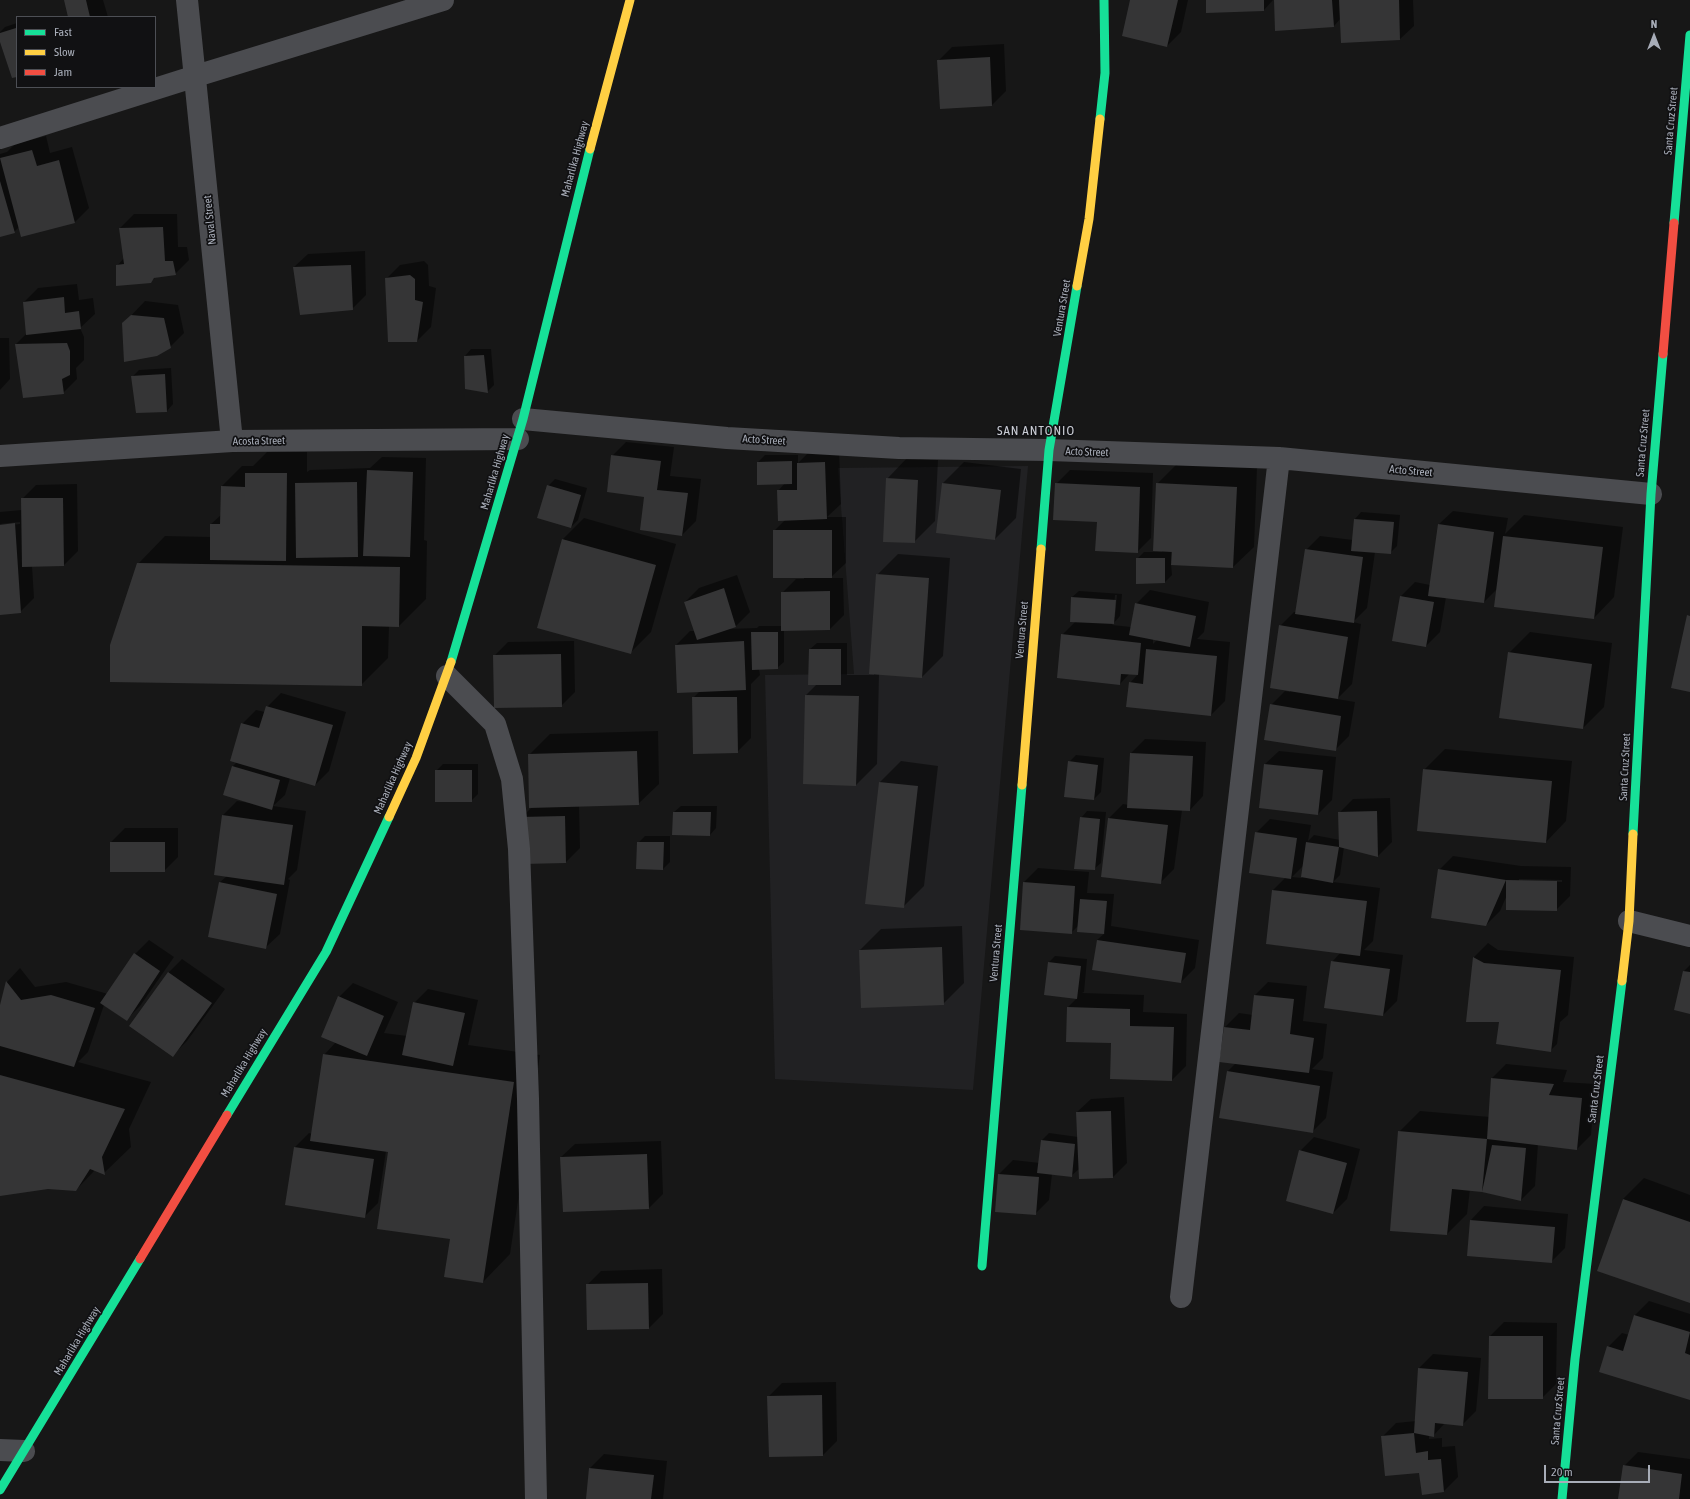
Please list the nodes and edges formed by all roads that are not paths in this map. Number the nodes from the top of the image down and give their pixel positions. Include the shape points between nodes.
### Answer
1 (187, 0) edge
2 (443, 0) edge
3 (1104, 0) edge
4 (625, 1) edge
5 (1690, 35) edge
6 (196, 76) junction
7 (0, 138) edge
8 (520, 429) junction
9 (232, 441) junction
10 (1049, 450) junction
11 (0, 456) edge
12 (1279, 458) junction
13 (1651, 494) junction
14 (447, 676) junction
15 (1629, 921) junction
16 (1690, 936) edge
17 (982, 1266) dead end
18 (1182, 1297) dead end
19 (0, 1450) edge
20 (24, 1451) junction
21 (0, 1490) edge
22 (536, 1499) edge
23 (1562, 1499) edge

1 - 6 street, Naval Street
2 - 6 street
3 - 10 street, Ventura Street via 1105,73 1089,219
4 - 8 street, Maharlika Highway
5 - 13 street, Santa Cruz Street
6 - 7 street
6 - 9 street, Naval Street
8 - 9 street, Acosta Street
8 - 10 street, Acto Street via 876,447
8 - 14 street, Maharlika Highway
9 - 11 street, Acosta Street
10 - 12 street, Acto Street
10 - 17 street, Ventura Street
12 - 13 street, Acto Street
12 - 18 street
13 - 15 street, Santa Cruz Street
14 - 20 street, Maharlika Highway via 416,758 326,952
14 - 22 street via 495,724 512,779 519,849 528,1099
15 - 16 street
15 - 23 street, Santa Cruz Street via 1575,1359
19 - 20 street
20 - 21 street, Maharlika Highway

